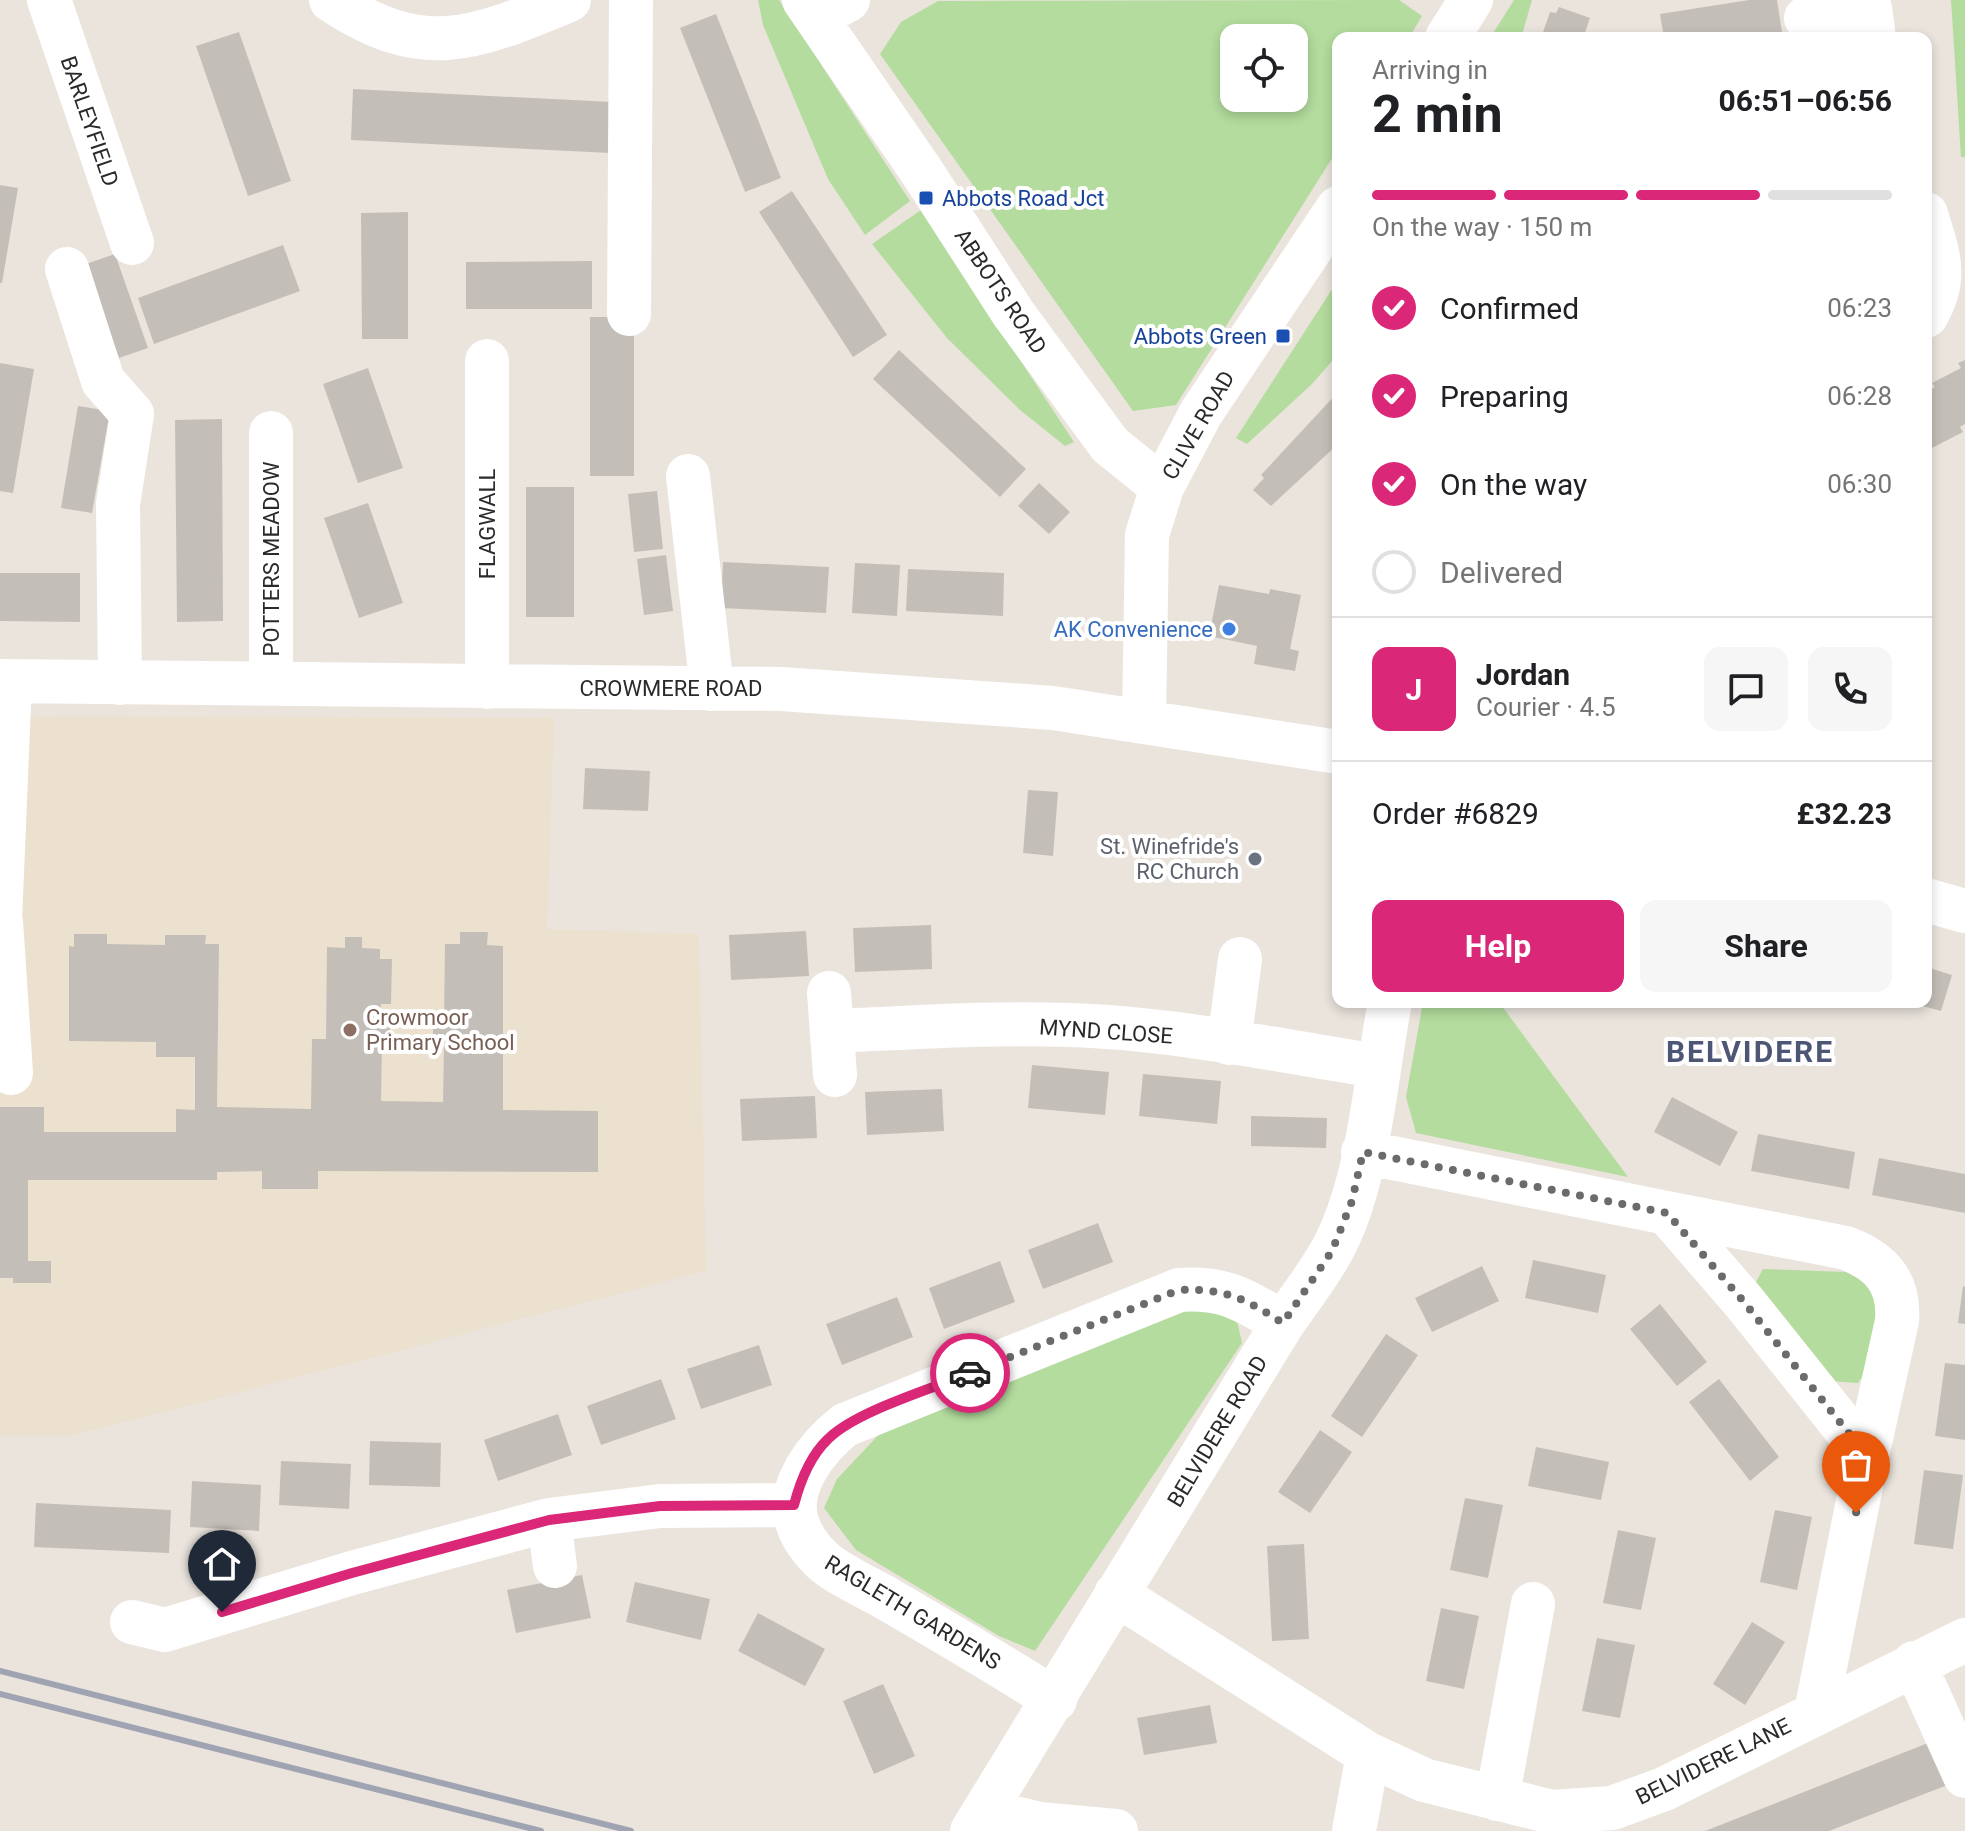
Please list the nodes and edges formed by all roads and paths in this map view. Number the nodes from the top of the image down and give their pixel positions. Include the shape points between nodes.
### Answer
1 (49, 0) edge
2 (331, 0) edge
3 (569, 0) edge
4 (631, 0) edge
5 (1471, 0) edge
6 (822, 6) edge
7 (1806, 18) dead end
8 (1451, 32) edge
9 (1873, 32) edge
10 (1332, 217) edge
11 (1932, 234) edge
12 (132, 243) dead end
13 (67, 269) dead end
14 (1942, 306) edge
15 (629, 314) dead end
16 (487, 361) dead end
17 (271, 433) dead end
18 (688, 476) dead end
19 (1162, 487) junction
20 (5, 681) edge
21 (120, 683) junction
22 (271, 684) junction
23 (487, 687) junction
24 (712, 689) junction
25 (1144, 720) junction
26 (1332, 751) edge
27 (1932, 902) edge
28 (1965, 911) edge
29 (1, 921) edge
30 (1240, 959) dead end
31 (1389, 1008) edge
32 (1229, 1043) junction
33 (1377, 1066) junction
34 (11, 1073) dead end
35 (835, 1075) dead end
36 (1363, 1152) junction
37 (1667, 1213) junction
38 (1283, 1323) junction
39 (1867, 1456) junction
40 (794, 1505) junction
41 (549, 1520) junction
42 (555, 1566) dead end
43 (1116, 1594) junction
44 (1533, 1604) dead end
45 (132, 1622) dead end
46 (1965, 1640) edge
47 (1914, 1663) junction
48 (1055, 1700) junction
49 (1816, 1712) junction
50 (1368, 1754) junction
51 (1965, 1776) edge
52 (1497, 1799) junction
53 (979, 1821) edge
54 (1539, 1822) edge
55 (1116, 1831) edge
56 (1354, 1831) edge

1 - 12 street, BARLEYFIELD
2 - 3 street via 370,23 399,32 461,39 493,32
4 - 15 street
5 - 8 street
6 - 19 street, ABBOTS ROAD via 1013,313 1110,445
7 - 9 street via 1870,8
10 - 19 street, CLIVE ROAD via 1201,413
11 - 14 street via 1941,264
13 - 21 street via 103,381 132,414 118,504
16 - 23 street, FLAGWALL
17 - 22 street, POTTERS MEADOW
18 - 24 street
19 - 25 street, CLIVE ROAD via 1147,535
20 - 21 street, CROWMERE ROAD
20 - 29 street
21 - 22 street, CROWMERE ROAD
22 - 23 street, CROWMERE ROAD
23 - 24 street, CROWMERE ROAD
24 - 25 street, CROWMERE ROAD via 1053,708
25 - 26 street, CROWMERE ROAD
27 - 28 street
29 - 34 street
30 - 32 street
31 - 33 street, BELVIDERE ROAD
32 - 33 street, MYND CLOSE
32 - 35 street, MYND CLOSE via 1072,1025 830,1012
33 - 36 street, BELVIDERE ROAD
36 - 37 street
36 - 38 street, BELVIDERE ROAD via 1352,1201 1332,1251
37 - 39 street
37 - 39 street via 1846,1248 1883,1270 1899,1301
38 - 40 street via 1210,1288 1179,1290 845,1425 812,1460
38 - 43 street, BELVIDERE ROAD
39 - 49 street
40 - 41 street via 660,1506
40 - 48 street, RAGLETH GARDENS via 798,1525 823,1561
41 - 42 street
41 - 45 street via 165,1630
43 - 48 street, BELVIDERE ROAD
43 - 50 street, BELVIDERE LANE
44 - 52 street
46 - 47 street, BELVIDERE LANE
47 - 49 street, BELVIDERE LANE
47 - 51 street
48 - 53 street, BELVIDERE ROAD
49 - 54 street, BELVIDERE LANE via 1664,1789 1612,1808
50 - 52 street, BELVIDERE LANE via 1424,1780
50 - 56 street
52 - 54 street, BELVIDERE LANE
53 - 55 street

